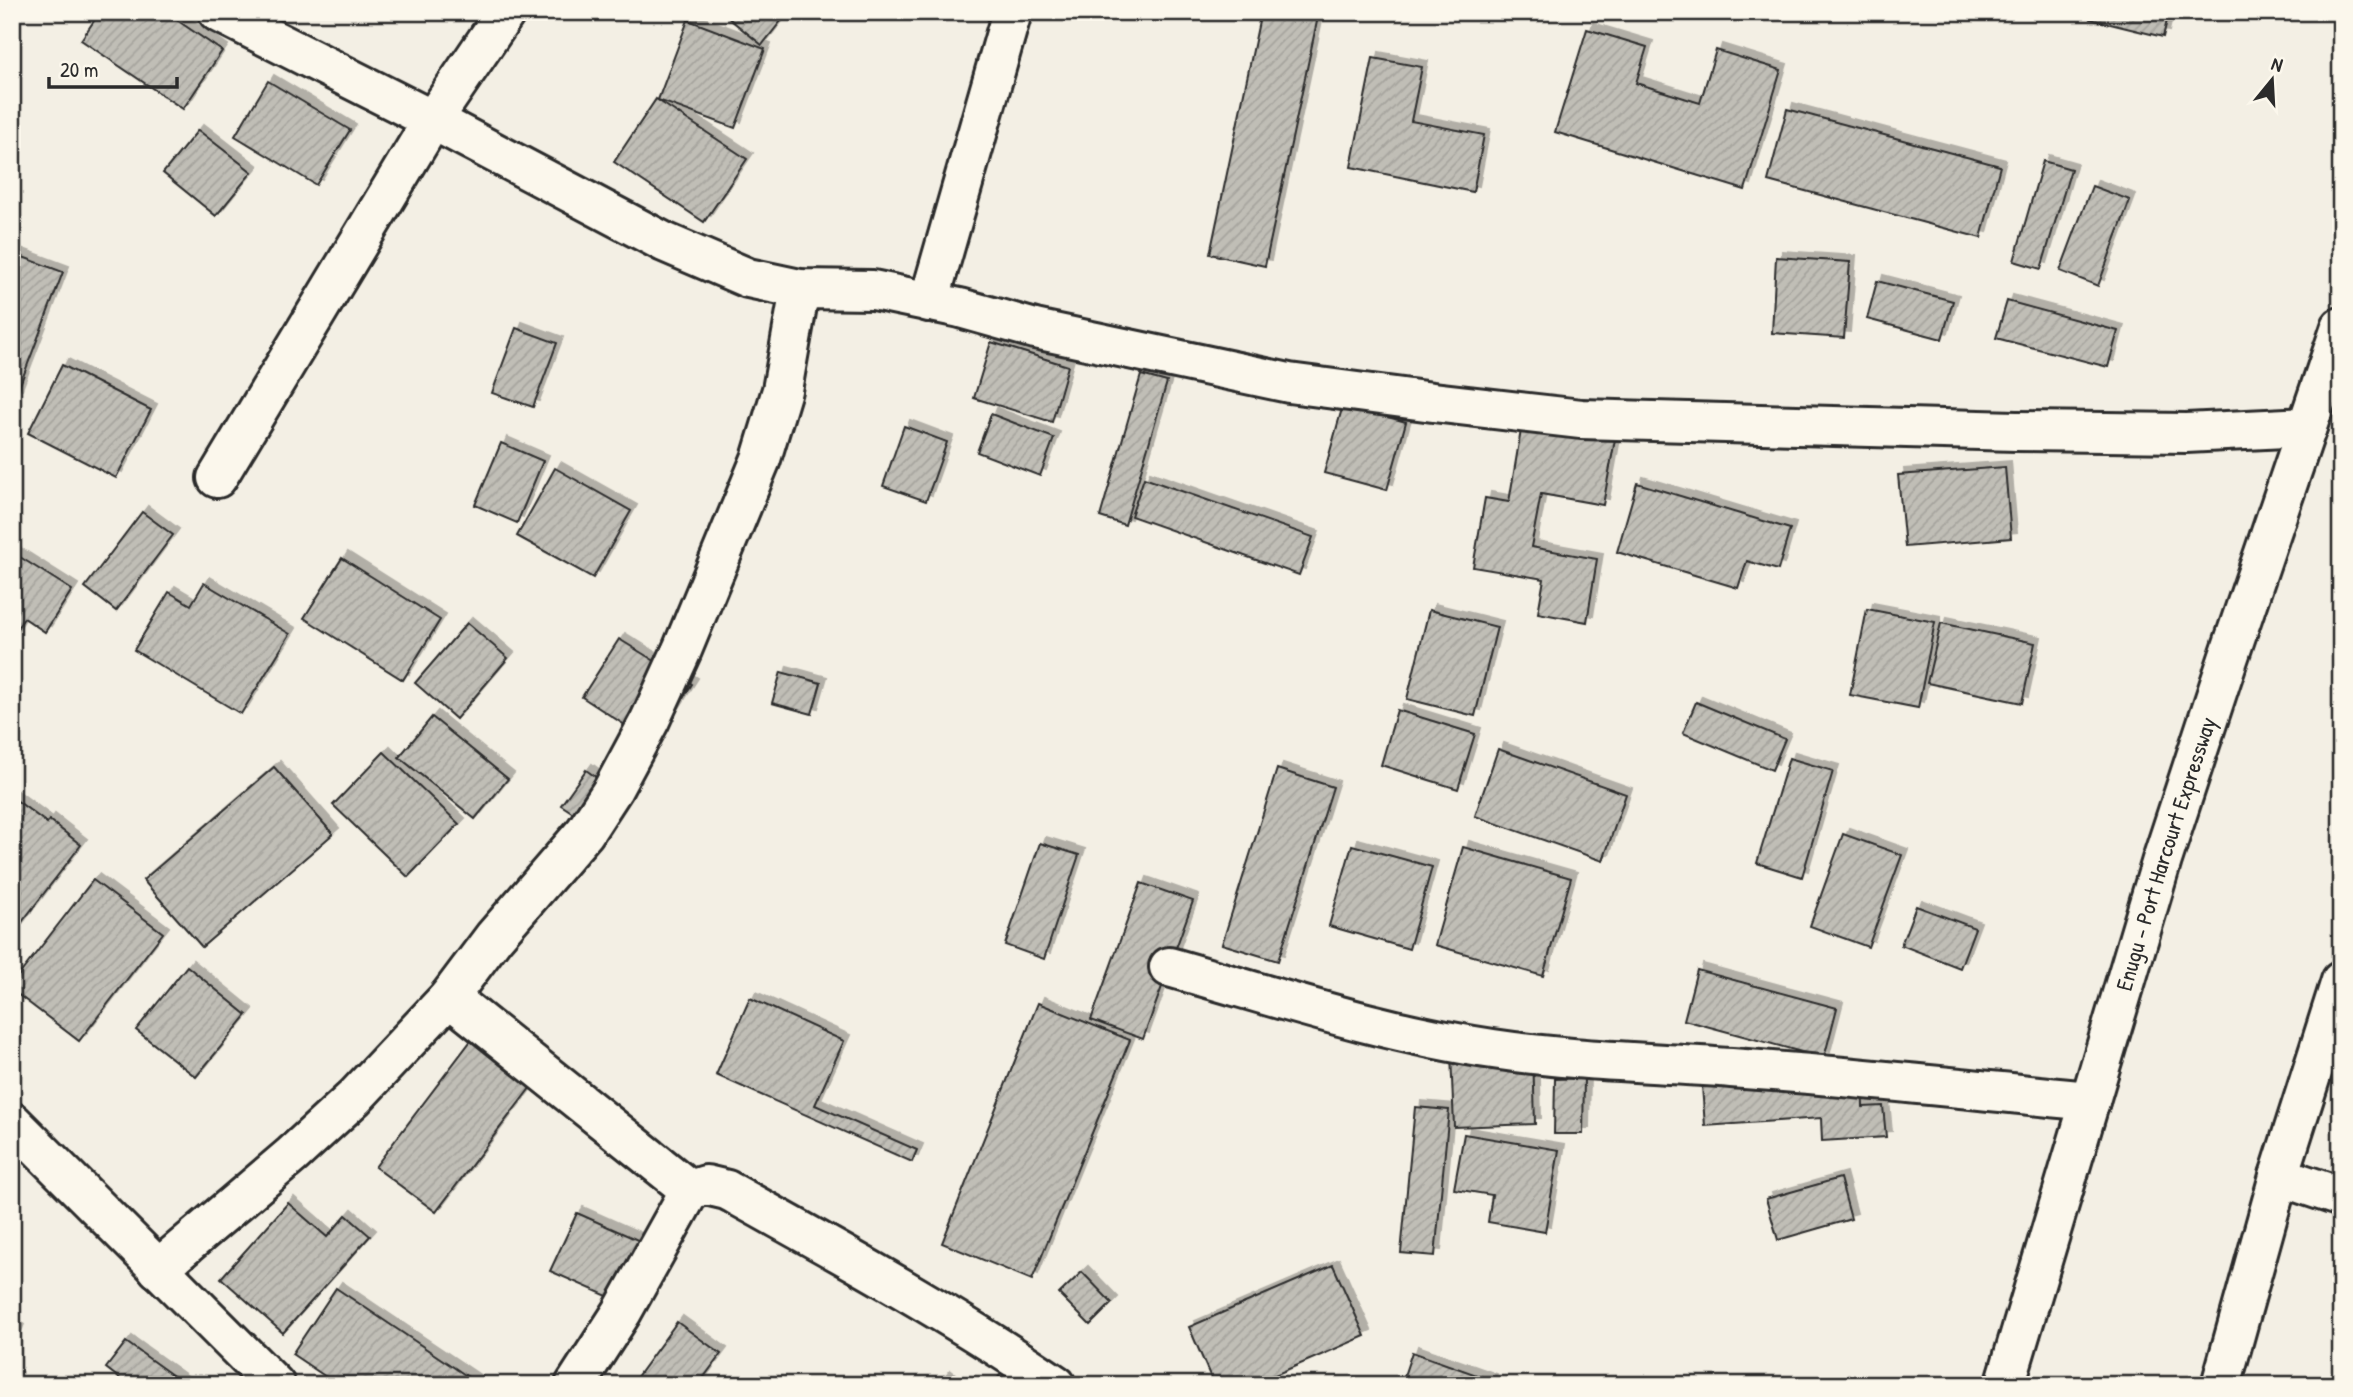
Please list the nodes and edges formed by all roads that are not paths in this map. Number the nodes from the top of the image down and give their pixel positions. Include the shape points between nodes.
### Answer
1 (218, 12) edge
2 (506, 12) edge
3 (1012, 12) edge
4 (432, 121) junction
5 (800, 289) junction
6 (929, 302) junction
7 (2341, 327) edge
8 (2307, 427) junction
9 (217, 478) dead end
10 (1169, 967) dead end
11 (2341, 981) edge
12 (449, 997) junction
13 (2090, 1101) junction
14 (12, 1122) edge
15 (2279, 1176) junction
16 (690, 1189) junction
17 (2341, 1196) edge
18 (158, 1269) junction
19 (275, 1385) edge
20 (576, 1385) edge
21 (1056, 1385) edge
22 (2005, 1385) edge
23 (2221, 1385) edge

1 - 4 main road
2 - 4 main road
3 - 6 main road
4 - 5 main road via 664,242 748,278
4 - 9 main road
5 - 6 main road via 873,290
5 - 12 main road via 782,390 761,459 650,720 585,832
6 - 8 main road via 1289,383 1581,419 2055,432 2186,433
7 - 8 main road, Enugu - Port Harcourt Expressway
8 - 13 main road, Enugu - Port Harcourt Expressway via 2171,835
10 - 13 main road via 1427,1038 1494,1049
11 - 15 main road
12 - 16 main road
12 - 18 main road via 355,1097
13 - 22 main road, Enugu - Port Harcourt Expressway
14 - 18 main road
15 - 17 main road
15 - 23 main road
16 - 20 main road
16 - 21 main road via 706,1185 727,1190 914,1294
18 - 19 main road

